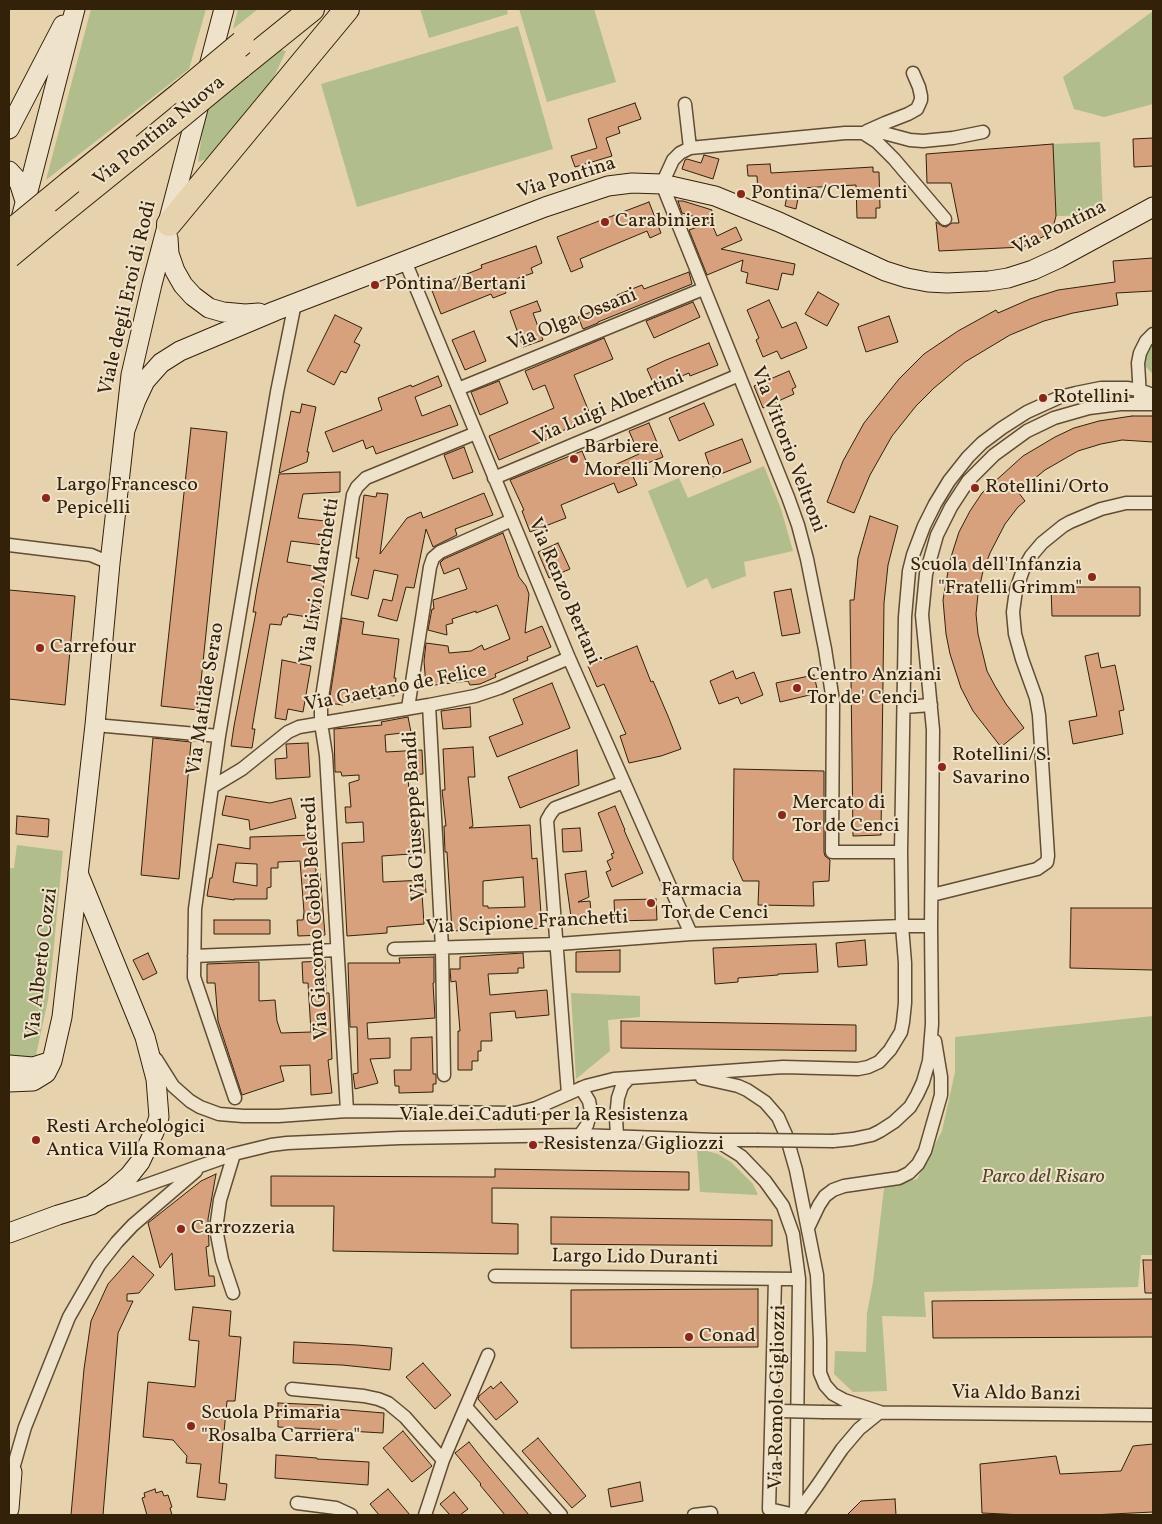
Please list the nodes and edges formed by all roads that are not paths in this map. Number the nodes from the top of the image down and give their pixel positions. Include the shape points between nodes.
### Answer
1 (74, 9) edge
2 (224, 9) edge
3 (286, 9) edge
4 (312, 9) edge
5 (347, 9) edge
6 (241, 55) junction
7 (913, 73) dead end
8 (685, 104) dead end
9 (9, 129) edge
10 (983, 132) dead end
11 (863, 133) junction
12 (690, 148) junction
13 (9, 171) edge
14 (662, 184) junction
15 (25, 201) junction
16 (1153, 207) edge
17 (945, 219) dead end
18 (169, 224) junction
19 (9, 233) edge
20 (9, 256) edge
21 (405, 261) junction
22 (9, 264) edge
23 (703, 289) junction
24 (295, 303) junction
25 (275, 310) junction
26 (1153, 334) edge
27 (739, 375) junction
28 (458, 389) junction
29 (1139, 390) junction
30 (1153, 395) edge
31 (1147, 404) edge
32 (124, 430) junction
33 (476, 433) junction
34 (494, 478) junction
35 (1153, 503) edge
36 (512, 520) junction
37 (9, 545) edge
38 (110, 563) junction
39 (569, 658) junction
40 (430, 705) junction
41 (931, 705) junction
42 (904, 707) junction
43 (408, 708) junction
44 (321, 722) junction
45 (95, 725) junction
46 (219, 736) junction
47 (624, 782) junction
48 (212, 787) junction
49 (901, 852) junction
50 (78, 872) junction
51 (932, 895) junction
52 (902, 926) junction
53 (931, 926) junction
54 (691, 934) junction
55 (558, 944) junction
56 (394, 948) dead end
57 (442, 948) junction
58 (337, 950) junction
59 (194, 956) junction
60 (932, 1024) junction
61 (145, 1036) junction
62 (52, 1061) junction
63 (9, 1064) edge
64 (444, 1075) dead end
65 (678, 1075) junction
66 (629, 1078) junction
67 (9, 1082) edge
68 (581, 1088) junction
69 (568, 1094) junction
70 (235, 1098) dead end
71 (347, 1111) junction
72 (580, 1135) junction
73 (617, 1136) junction
74 (715, 1140) junction
75 (234, 1154) junction
76 (202, 1166) junction
77 (90, 1205) junction
78 (808, 1226) junction
79 (9, 1233) edge
80 (495, 1276) dead end
81 (775, 1279) junction
82 (799, 1279) junction
83 (233, 1293) dead end
84 (488, 1355) dead end
85 (292, 1389) dead end
86 (466, 1407) junction
87 (776, 1412) junction
88 (880, 1412) junction
89 (1153, 1415) edge
90 (443, 1460) junction
91 (10, 1480) edge
92 (297, 1503) dead end
93 (9, 1509) edge
94 (768, 1512) edge
95 (710, 1513) dead end
96 (351, 1515) edge
97 (426, 1515) edge
98 (561, 1515) edge
99 (694, 1515) edge
100 (796, 1515) edge

1 - 9 street
1 - 15 street
2 - 18 street, Viale degli Eroi di Rodi
3 - 6 highway, Via Pontina Nuova
4 - 6 highway, Via Pontina Nuova
5 - 18 highway
6 - 19 highway, Via Pontina Nuova, bridge via 182,93
6 - 20 highway, Via Pontina Nuova, bridge via 144,146
7 - 11 street via 921,96 917,108
8 - 12 street
10 - 11 street via 923,141 880,132
11 - 12 street
11 - 17 street via 894,159
12 - 14 street via 673,160
13 - 15 street via 20,182
14 - 16 street, Via Pontina via 742,206 892,274 947,283 989,281 1033,270
14 - 21 street, Via Pontina via 621,184 593,190
14 - 23 street, Via Vittorio Veltroni
15 - 22 street
18 - 25 street, Via Pontina via 168,244 172,261 183,285 193,296 210,308 223,312 245,314
18 - 32 street, Viale degli Eroi di Rodi via 132,368
21 - 24 street, Via Pontina
21 - 28 street, Via Renzo Bertani
23 - 27 street, Via Vittorio Veltroni
23 - 28 street, Via Olga Ossani
24 - 25 street, Via Pontina
24 - 46 street, Via Matilde Serao
25 - 32 street, Via Pontina via 180,351 161,363 140,390
26 - 29 street via 1140,353
27 - 34 street, Via Luigi Albertini
27 - 49 street, Via Vittorio Veltroni via 794,512 823,635 834,712 832,852
28 - 33 street, Via Renzo Bertani
29 - 30 street, Viale dei Caduti per la Resistenza
29 - 31 street
29 - 42 street, Viale dei Caduti per la Resistenza via 1091,390 1036,407 982,443 960,467 927,519 909,571
31 - 41 street via 1120,404 1054,418 1026,431 994,455 968,481 937,535 925,578 922,615
32 - 38 street, Viale degli Eroi di Rodi
33 - 34 street, Via Renzo Bertani
33 - 44 street, Via Livio Marchetti via 369,476 355,490 323,686
34 - 36 street, Via Renzo Bertani
35 - 51 street via 1126,503 1110,507 1063,526 1031,556 1016,590 1015,634 1039,715 1047,862 1037,869
36 - 39 street, Via Renzo Bertani
36 - 43 street via 433,558
37 - 38 street via 92,555
38 - 45 street, Viale degli Eroi di Rodi
39 - 40 street, Via Gaetano de Felice via 493,690
39 - 47 street, Via Renzo Bertani
40 - 43 street, Via Gaetano de Felice
40 - 57 street, Via Giuseppe Bandi
41 - 42 street
41 - 51 street via 934,730
42 - 49 street, Viale dei Caduti per la Resistenza
43 - 44 street, Via Gaetano de Felice
44 - 48 street, Via Gaetano de Felice via 291,731 242,769
44 - 58 street, Via Giacomo Gobbi Belcredi via 326,755
45 - 46 street
45 - 50 street, Viale degli Eroi di Rodi
46 - 48 street, Via Matilde Serao
47 - 54 street, Via Renzo Bertani
47 - 55 street via 557,807 549,816
48 - 59 street, Via Matilde Serao via 196,901
49 - 52 street, Viale dei Caduti per la Resistenza
50 - 61 street, Viale dei Caduti per la Resistenza
50 - 62 street, Via Alberto Cozzi via 62,1017
51 - 53 street
52 - 53 street, Via Scipione Franchetti
52 - 54 street, Via Scipione Franchetti
52 - 65 street, Viale dei Caduti per la Resistenza via 906,995 902,1025 882,1060 872,1066 848,1070 783,1067
53 - 60 street
54 - 55 street, Via Scipione Franchetti
55 - 57 street, Via Scipione Franchetti
55 - 69 street
56 - 57 street, Via Scipione Franchetti
57 - 64 street, Via Giuseppe Bandi
58 - 59 street
58 - 71 street, Via Giacomo Gobbi Belcredi
59 - 70 street, Via Matilde Serao via 196,984
60 - 74 street, Viale dei Caduti per la Resistenza, bridge via 928,1067 920,1089 910,1107 880,1131 833,1141
60 - 78 street, Via Romolo Gigliozzi via 941,1089 922,1157 904,1176 833,1190 823,1200
61 - 71 street, Viale dei Caduti per la Resistenza via 173,1086 190,1101 210,1111 229,1116 278,1116
61 - 77 street, Viale dei Caduti per la Resistenza via 156,1079 159,1117 140,1162 113,1190
62 - 63 street, Via Alberto Cozzi via 33,1067
62 - 67 street, Via Alberto Cozzi via 46,1073 37,1080
65 - 66 street, Viale dei Caduti per la Resistenza
65 - 78 street via 738,1086 771,1107 780,1120 790,1148
66 - 68 street, Viale dei Caduti per la Resistenza
66 - 73 street via 618,1098
68 - 69 street, Viale dei Caduti per la Resistenza
68 - 72 street via 591,1111
69 - 71 street, Viale dei Caduti per la Resistenza via 532,1110 516,1113
72 - 73 street, Viale dei Caduti per la Resistenza
72 - 75 street, Viale dei Caduti per la Resistenza via 287,1143
73 - 74 street, Viale dei Caduti per la Resistenza
74 - 82 street, Via Romolo Gigliozzi via 748,1163 780,1201 793,1234
75 - 76 street, Viale dei Caduti per la Resistenza
75 - 83 street via 220,1200 216,1229
76 - 77 street, Viale dei Caduti per la Resistenza
76 - 91 street via 133,1225 99,1266 69,1317 25,1427
77 - 79 street, Viale dei Caduti per la Resistenza
78 - 82 street, Via Romolo Gigliozzi
78 - 88 street, Via Romolo Gigliozzi via 817,1275 820,1373 833,1394
80 - 81 street, Largo Lido Duranti
81 - 82 street, Largo Lido Duranti
81 - 87 street
82 - 100 street, Via Romolo Gigliozzi
84 - 86 street
85 - 90 street via 364,1396 388,1403 405,1417
86 - 90 street
86 - 98 street
87 - 88 street, Via Aldo Banzi, bridge
87 - 94 street
88 - 89 street, Via Aldo Banzi
88 - 100 street via 842,1449
90 - 97 street
91 - 93 street
92 - 96 street via 336,1508
94 - 100 street
95 - 99 street

